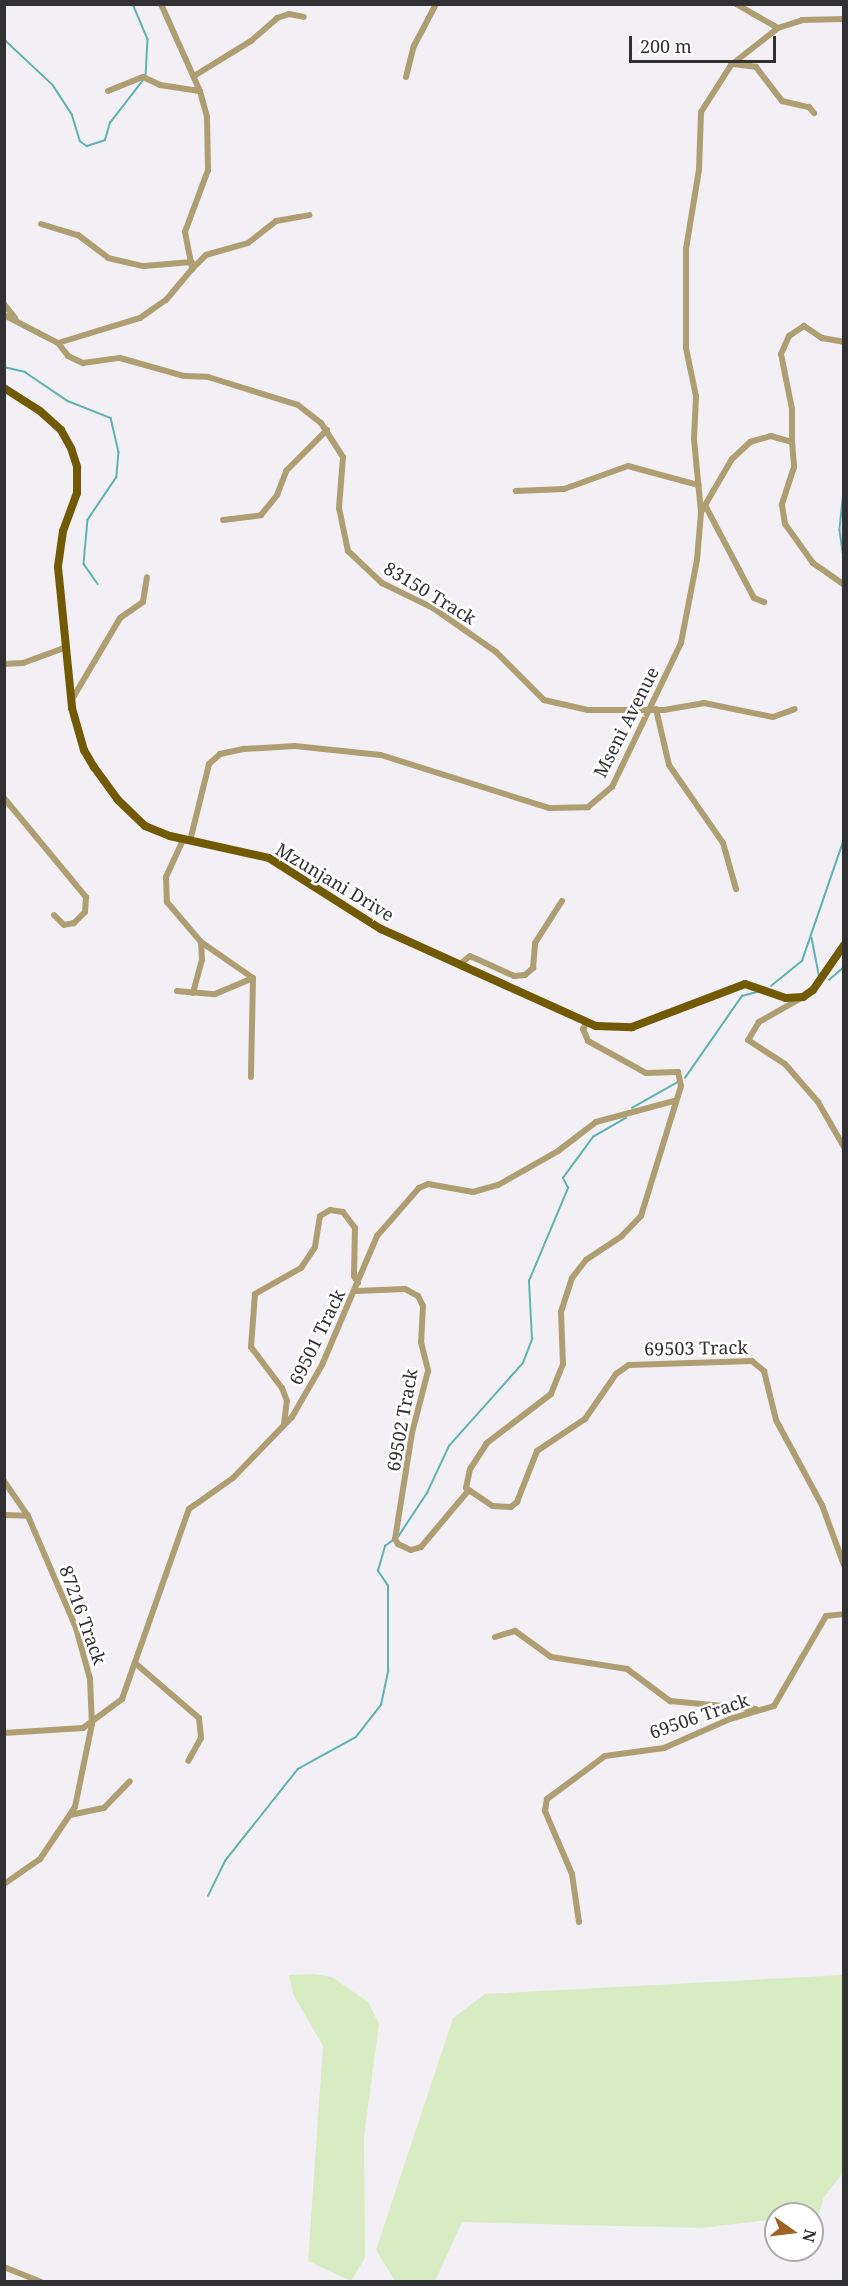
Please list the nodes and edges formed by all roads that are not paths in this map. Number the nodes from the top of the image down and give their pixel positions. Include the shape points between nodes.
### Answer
1 (161, 4) edge
2 (436, 4) edge
3 (736, 4) edge
4 (304, 17) dead end
5 (843, 19) edge
6 (778, 28) junction
7 (731, 65) junction
8 (194, 76) junction
9 (406, 77) dead end
10 (108, 91) dead end
11 (200, 91) junction
12 (814, 113) dead end
13 (309, 215) dead end
14 (41, 224) dead end
15 (192, 266) junction
16 (4, 304) edge
17 (4, 315) edge
18 (16, 320) junction
19 (843, 342) edge
20 (58, 343) junction
21 (4, 388) edge
22 (327, 430) junction
23 (792, 442) junction
24 (698, 485) junction
25 (516, 491) dead end
26 (703, 510) junction
27 (223, 520) dead end
28 (147, 577) dead end
29 (843, 585) edge
30 (764, 602) dead end
31 (64, 648) junction
32 (4, 664) edge
33 (71, 701) junction
34 (795, 709) dead end
35 (653, 710) junction
36 (4, 798) edge
37 (187, 840) junction
38 (736, 889) dead end
39 (562, 901) dead end
40 (54, 915) dead end
41 (201, 942) junction
42 (843, 945) edge
43 (459, 965) junction
44 (253, 978) junction
45 (177, 991) dead end
46 (193, 993) junction
47 (803, 997) junction
48 (586, 1024) junction
49 (250, 1077) dead end
50 (674, 1101) junction
51 (843, 1147) edge
52 (358, 1283) junction
53 (356, 1291) junction
54 (283, 1428) junction
55 (4, 1481) edge
56 (468, 1491) junction
57 (4, 1515) edge
58 (28, 1516) junction
59 (843, 1565) edge
60 (843, 1614) edge
61 (495, 1637) dead end
62 (135, 1663) junction
63 (756, 1709) junction
64 (93, 1724) junction
65 (4, 1733) edge
66 (188, 1761) dead end
67 (130, 1781) dead end
68 (70, 1815) junction
69 (4, 1884) edge
70 (579, 1922) dead end
71 (4, 2267) edge
72 (41, 2282) edge

1 - 8 street
2 - 9 street via 414,46
3 - 6 street
4 - 8 street via 289,14 277,18 251,41
5 - 6 street via 802,20
6 - 7 street
7 - 12 street via 756,67 782,101 809,107
7 - 24 street via 701,112 699,170 686,249 686,348 696,396
8 - 11 street
10 - 11 street via 145,77 160,85
11 - 15 street via 208,161 185,232
13 - 15 street via 276,221 245,245 206,255
14 - 15 street via 78,235 108,258 144,266
15 - 20 street via 166,300 140,318
16 - 18 street
17 - 18 street, 83150 Track
18 - 20 street, 83150 Track
19 - 23 street via 822,338 804,326 789,336 782,360 792,409
20 - 22 street, 83150 Track via 68,356 83,363 120,358 287,399
21 - 31 main road, Mzunjani Drive via 61,430 77,467 76,493 63,531 58,567
22 - 27 street via 286,471 277,495 261,515
22 - 35 street, 83150 Track via 343,457 339,497 343,538 364,569 496,652 544,700 588,710
23 - 26 street, Mseni Avenue via 771,436 750,442 732,459
23 - 29 street via 794,467 782,506 785,524 813,564
24 - 25 street via 628,466 564,489
24 - 26 street
26 - 30 street via 754,598
26 - 35 street, Mseni Avenue via 681,642
28 - 33 street via 142,602 120,618
31 - 32 street via 30,662
31 - 33 main road, Mzunjani Drive
33 - 37 main road, Mzunjani Drive via 84,750 118,800 145,826
34 - 35 street, 83150 Track via 773,717 704,703
35 - 37 street, Mseni Avenue via 617,778 588,807 533,805 381,755 270,746 225,753 211,761
35 - 38 street via 669,765 723,843
36 - 40 street via 86,897 85,912 71,925 62,924
37 - 41 street via 166,877 167,902
37 - 43 main road, Mzunjani Drive via 269,858 360,918
39 - 43 street via 535,943 533,968 525,975 514,976 470,956
41 - 44 street
41 - 46 street via 202,960
42 - 47 main road via 813,990
43 - 48 main road, Mzunjani Drive
44 - 46 street via 223,993
44 - 49 street
45 - 46 street
47 - 48 main road, Mzunjani Drive via 786,998 746,984 632,1027
47 - 51 street via 759,1022 748,1040 785,1064 818,1102
48 - 50 street via 583,1029 588,1041 638,1070 681,1074
50 - 52 street, 69501 Track via 596,1122 558,1151 498,1185 459,1192 424,1184 377,1236
50 - 56 street via 641,1216 622,1236 586,1260 572,1278 561,1312 563,1364 551,1394 483,1448 470,1468
52 - 53 street, 69501 Track
52 - 54 street via 354,1276 355,1228 343,1212 330,1210 320,1216 315,1247 306,1262 255,1293 251,1347 278,1380 287,1401
53 - 54 street, 69501 Track via 322,1365
53 - 56 street, 69502 Track via 405,1289 418,1296 423,1306 421,1341 428,1371 412,1433 395,1539 415,1550
54 - 62 street, 69501 Track via 233,1478 189,1509
55 - 58 street, 87216 Track
56 - 59 street, 69503 Track via 501,1508 517,1502 541,1447 585,1419 616,1374 629,1365 752,1361 764,1371 776,1420 822,1505
57 - 58 street
58 - 64 street, 87216 Track via 83,1650
60 - 63 street, 69506 Track via 832,1612 825,1618 774,1706
61 - 63 street via 515,1631 551,1657 627,1669 670,1701
62 - 64 street, 69501 Track via 122,1699
62 - 66 street via 199,1718 201,1738
63 - 70 street, 69506 Track via 664,1748 605,1756 548,1799 545,1811 572,1874
64 - 65 street
64 - 68 street, 87216 Track via 80,1789
67 - 68 street via 104,1808
68 - 69 street, 87216 Track via 40,1858
71 - 72 street

